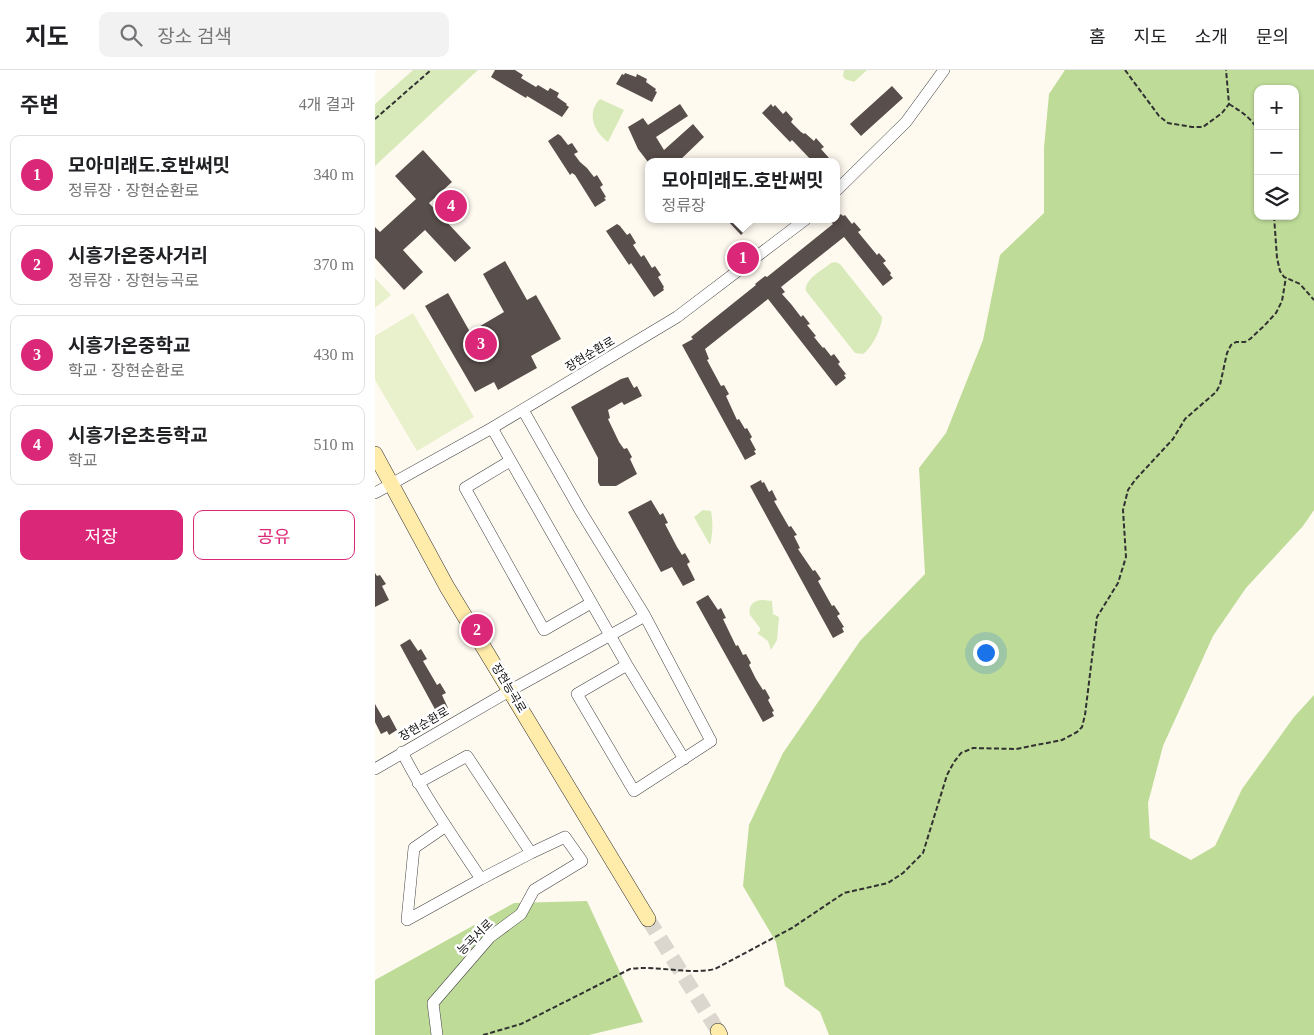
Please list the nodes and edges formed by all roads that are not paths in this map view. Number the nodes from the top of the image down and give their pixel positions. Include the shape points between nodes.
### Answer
1 (944, 70) edge
2 (840, 187) edge
3 (801, 223) edge
4 (523, 410) junction
5 (493, 428) junction
6 (375, 454) edge
7 (510, 461) junction
8 (390, 484) junction
9 (375, 493) edge
10 (591, 603) junction
11 (645, 616) junction
12 (611, 636) junction
13 (627, 665) junction
14 (511, 690) junction
15 (402, 752) junction
16 (684, 759) junction
17 (375, 769) edge
18 (418, 783) junction
19 (446, 826) junction
20 (531, 853) junction
21 (481, 879) junction
22 (649, 919) tunnel mouth
23 (437, 1035) edge

1 - 2 street via 906,122
3 - 4 street, 장현순환로 via 677,317
4 - 5 street, 장현순환로
4 - 11 street
5 - 7 street
5 - 8 street, 장현순환로
6 - 8 main road, 장현능곡로
7 - 10 street
7 - 10 street via 465,488 544,630
8 - 9 street, 장현순환로
8 - 14 main road, 장현능곡로 via 447,587
10 - 12 street
11 - 12 street, 장현순환로
11 - 16 street via 711,741
12 - 13 street
12 - 14 street, 장현순환로
13 - 16 street
13 - 16 street via 577,694 635,791
14 - 15 street, 장현순환로
14 - 22 main road, 장현능곡로
15 - 17 street, 장현순환로
15 - 18 street
18 - 19 street
18 - 20 street via 467,756
19 - 21 street
19 - 21 street via 415,848 407,920
20 - 21 street
20 - 23 street, 능곡서로 via 565,837 582,861 534,890 521,914 490,937 433,1003

